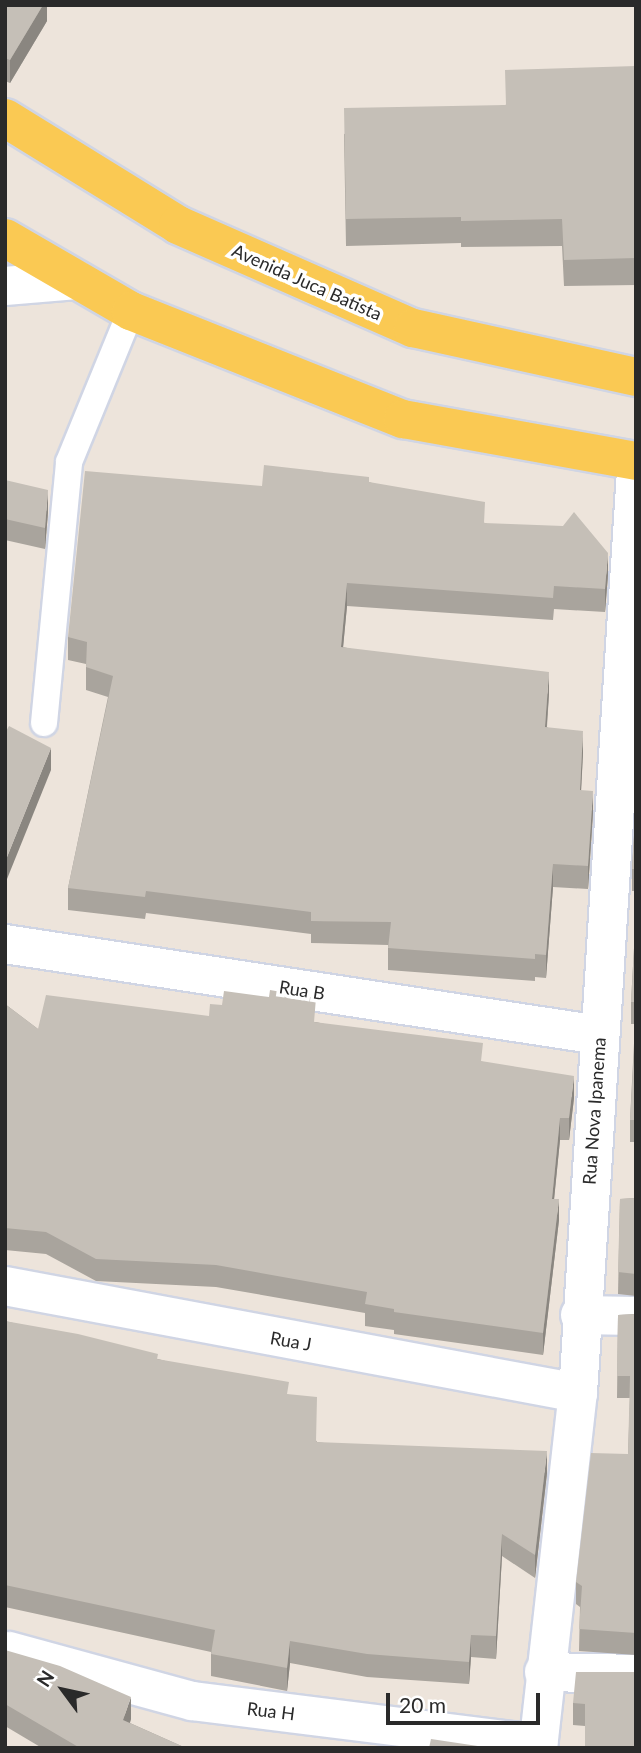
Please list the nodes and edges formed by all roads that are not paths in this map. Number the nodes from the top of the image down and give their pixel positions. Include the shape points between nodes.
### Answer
1 (5, 118) edge
2 (5, 238) edge
3 (77, 280) junction
4 (5, 286) edge
5 (131, 311) junction
6 (636, 377) edge
7 (636, 461) edge
8 (636, 472) edge
9 (44, 723) dead end
10 (5, 944) edge
11 (620, 955) edge
12 (599, 1035) junction
13 (5, 1286) edge
14 (580, 1315) junction
15 (636, 1316) edge
16 (578, 1393) junction
17 (9, 1651) edge
18 (544, 1672) junction
19 (636, 1674) edge
20 (538, 1746) edge

1 - 6 main road, Avenida Juca Batista via 178,225 413,328
2 - 3 main road
3 - 4 street
3 - 5 main road
5 - 7 main road via 403,419
5 - 9 lane via 69,462
8 - 11 street, Rua Nova Ipanema
10 - 12 street, Rua B
11 - 12 street, Rua Nova Ipanema
12 - 14 street, Rua Nova Ipanema
13 - 16 street, Rua J
14 - 15 street
14 - 16 street, Rua Nova Ipanema
16 - 18 street, Rua Nova Ipanema
17 - 20 street, Rua H via 192,1701
18 - 19 street
18 - 20 street, Rua Nova Ipanema

